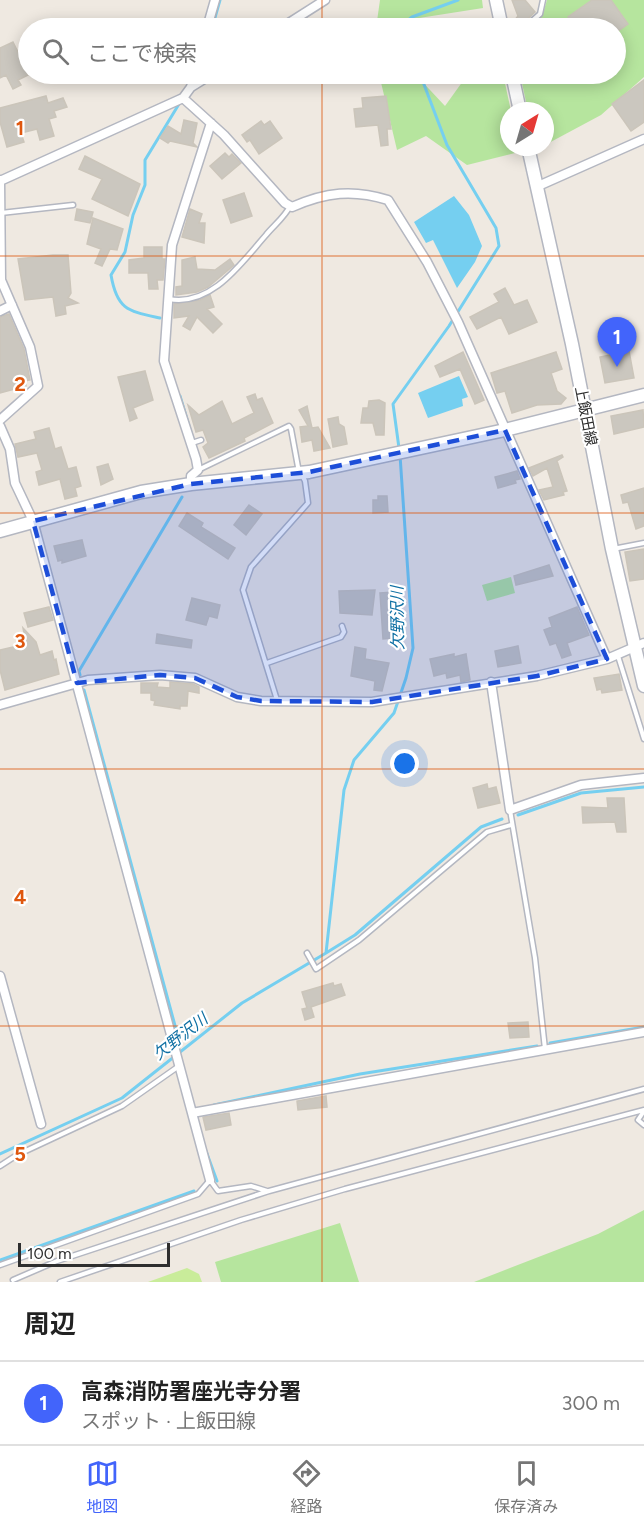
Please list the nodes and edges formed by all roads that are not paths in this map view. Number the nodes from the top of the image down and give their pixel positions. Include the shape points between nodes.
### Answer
1 (215, 0) edge
2 (325, 0) edge
3 (496, 0) edge
4 (543, 0) edge
5 (210, 18) edge
6 (297, 18) edge
7 (500, 18) edge
8 (537, 18) edge
9 (192, 84) edge
10 (196, 84) edge
11 (514, 84) edge
12 (191, 87) junction
13 (183, 98) junction
14 (518, 102) edge
15 (211, 123) junction
16 (644, 139) edge
17 (530, 156) edge
18 (0, 181) edge
19 (536, 187) junction
20 (73, 205) dead end
21 (290, 206) junction
22 (1, 213) edge
23 (169, 299) junction
24 (12, 305) junction
25 (0, 311) edge
26 (644, 395) edge
27 (586, 409) junction
28 (0, 420) edge
29 (0, 426) edge
30 (505, 430) junction
31 (198, 470) junction
32 (302, 472) junction
33 (191, 484) junction
34 (33, 521) junction
35 (0, 531) edge
36 (644, 543) edge
37 (612, 549) junction
38 (342, 626) dead end
39 (639, 646) edge
40 (618, 655) junction
41 (607, 659) junction
42 (267, 663) junction
43 (490, 682) junction
44 (77, 683) junction
45 (644, 686) edge
46 (278, 700) junction
47 (0, 705) edge
48 (644, 739) edge
49 (644, 778) edge
50 (510, 810) junction
51 (511, 825) junction
52 (308, 955) dead end
53 (0, 976) edge
54 (644, 1032) edge
55 (545, 1050) junction
56 (179, 1063) junction
57 (644, 1089) edge
58 (644, 1110) edge
59 (192, 1113) junction
60 (41, 1125) dead end
61 (644, 1125) edge
62 (0, 1166) edge
63 (210, 1180) junction
64 (269, 1191) junction
65 (0, 1264) edge
66 (13, 1280) dead end
67 (60, 1282) edge

1 - 5 street
2 - 6 street
3 - 7 street
4 - 8 lane
9 - 12 street
10 - 12 street
11 - 14 street
12 - 13 street
13 - 15 street
13 - 18 street
15 - 21 street
15 - 23 street via 172,245
16 - 19 street
17 - 19 street, 上飯田線
18 - 22 street
19 - 27 street, 上飯田線
20 - 22 lane
21 - 23 lane via 231,274 210,292
21 - 30 street via 334,192 368,194 388,200 427,261 456,318
22 - 24 street via 1,280
23 - 31 street via 164,361 196,441
24 - 25 street
24 - 28 street via 36,364 38,386
26 - 27 street
27 - 30 street
27 - 37 street, 上飯田線
29 - 34 street via 10,449 15,483
30 - 32 street
30 - 41 street
31 - 32 lane via 289,426
31 - 33 street via 191,476
32 - 33 street
32 - 42 lane via 308,503 251,567 243,590
33 - 34 street via 141,492
34 - 35 street
34 - 44 street
36 - 37 lane
37 - 39 street, 上飯田線
38 - 42 lane via 341,637
39 - 40 street
39 - 45 street, 上飯田線
40 - 41 street
40 - 48 lane
41 - 43 street via 537,676
42 - 46 lane
43 - 46 street via 372,702
43 - 50 street
44 - 46 street via 160,675 195,678 237,697
44 - 47 street
44 - 56 street
49 - 50 street via 581,785
50 - 51 lane
51 - 52 lane via 487,832 359,940 316,969
51 - 55 lane via 535,958
53 - 60 street
54 - 55 street
55 - 59 street
56 - 59 street
56 - 62 lane via 122,1106
57 - 64 lane
58 - 61 lane via 638,1119
58 - 67 lane via 241,1220
59 - 63 street
63 - 64 lane via 218,1191 251,1186
63 - 65 lane via 198,1194
64 - 66 lane via 57,1261

